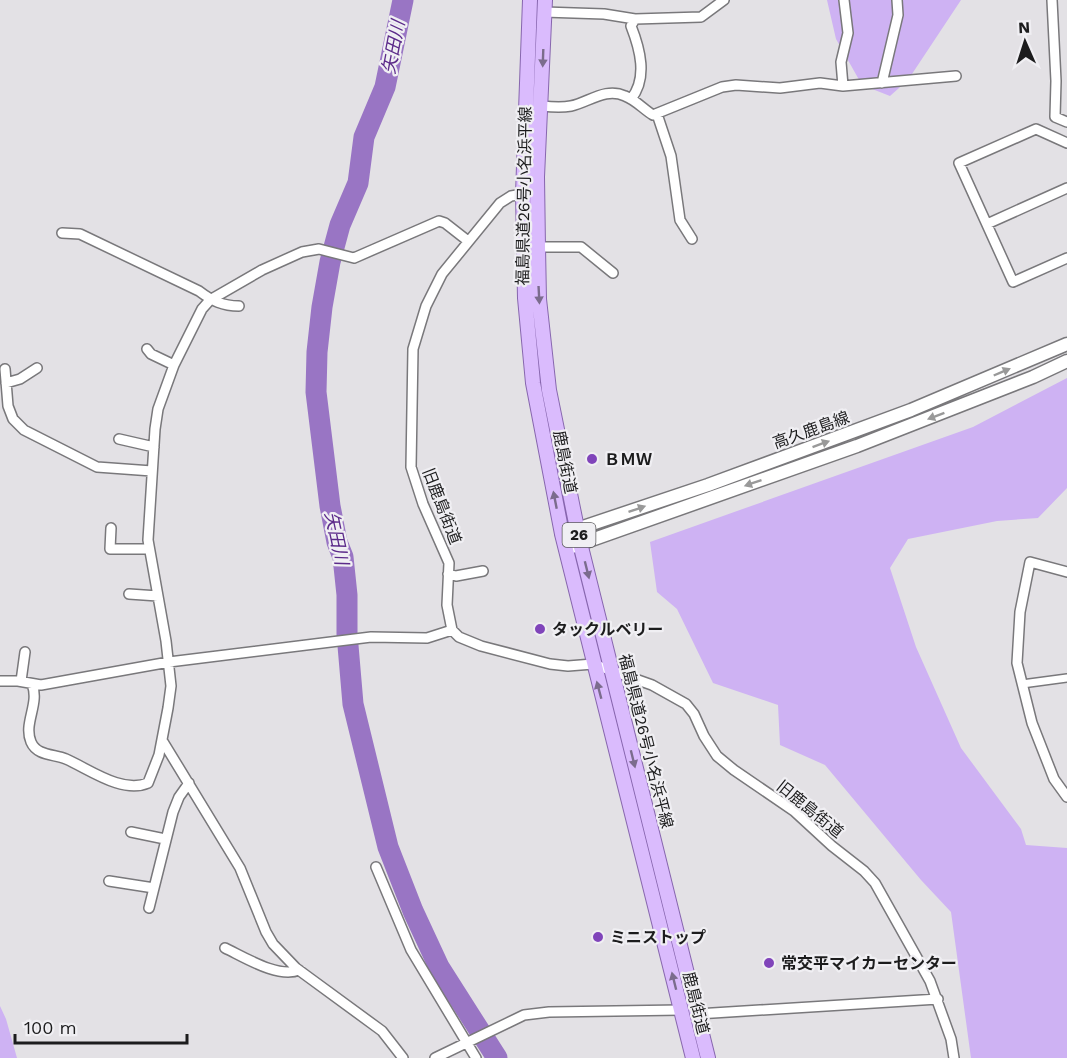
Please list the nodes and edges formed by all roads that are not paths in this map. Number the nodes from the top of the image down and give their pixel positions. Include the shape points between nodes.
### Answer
1 (530, 0) edge
2 (724, 0) edge
3 (844, 0) edge
4 (897, 0) edge
5 (1052, 0) edge
6 (545, 6) edge
7 (634, 19) junction
8 (956, 76) dead end
9 (882, 83) junction
10 (843, 86) junction
11 (631, 99) junction
12 (542, 106) junction
13 (657, 114) junction
14 (1067, 122) edge
15 (1067, 143) edge
16 (1067, 188) edge
17 (523, 194) junction
18 (987, 224) junction
19 (62, 233) dead end
20 (692, 239) dead end
21 (468, 241) junction
22 (538, 247) junction
23 (1067, 258) edge
24 (614, 273) dead end
25 (210, 300) junction
26 (239, 306) dead end
27 (1067, 344) edge
28 (147, 349) dead end
29 (1067, 361) edge
30 (174, 365) junction
31 (37, 368) dead end
32 (5, 369) dead end
33 (6, 383) junction
34 (119, 439) dead end
35 (154, 447) junction
36 (152, 471) junction
37 (111, 528) dead end
38 (561, 534) junction
39 (579, 536) junction
40 (149, 549) junction
41 (566, 549) junction
42 (483, 571) dead end
43 (1067, 572) edge
44 (448, 574) junction
45 (129, 594) dead end
46 (158, 596) junction
47 (452, 630) junction
48 (26, 652) dead end
49 (169, 662) junction
50 (593, 664) junction
51 (611, 671) junction
52 (1067, 678) edge
53 (0, 681) edge
54 (21, 681) junction
55 (32, 684) junction
56 (1022, 684) junction
57 (162, 740) junction
58 (189, 783) junction
59 (1067, 797) edge
60 (131, 832) dead end
61 (165, 839) junction
62 (376, 867) dead end
63 (109, 881) dead end
64 (154, 888) junction
65 (149, 908) dead end
66 (225, 948) dead end
67 (299, 970) junction
68 (938, 999) junction
69 (681, 1010) junction
70 (697, 1014) junction
71 (466, 1044) junction
72 (402, 1058) edge
73 (435, 1058) edge
74 (476, 1058) edge
75 (693, 1058) edge
76 (708, 1058) edge
77 (954, 1058) edge

1 - 17 main road, 鹿島街道 / 26
2 - 7 street via 700,17
3 - 10 street via 848,33 841,62
4 - 9 street via 898,15
5 - 14 street via 1055,117
6 - 7 street
6 -> 12 main road, 福島県道26号小名浜平線 / 26
7 - 11 street via 631,26 641,66 639,89
8 - 9 street
9 - 10 street
10 - 13 street via 820,83 780,88 722,87
11 - 12 street via 611,93 571,106
11 - 13 street
12 - 22 main road, 福島県道26号小名浜平線 / 26
13 - 20 street via 671,156 680,220
15 - 18 street via 1036,129 959,163
16 - 18 street
17 - 21 street, 旧鹿島街道 via 500,203
38 -> 17 main road, 鹿島街道 / 26 via 533,383 525,298
18 - 23 street via 1013,282
19 - 25 street via 87,237
21 - 25 street via 439,221 354,258 308,250 262,270
21 - 44 street, 旧鹿島街道 via 434,289 413,349 411,467 449,563
22 - 24 street via 581,247
22 -> 39 main road, 福島県道26号小名浜平線 / 26 via 549,390
25 - 26 street
25 - 30 street
39 -> 27 main road, 高久鹿島線 via 911,410
28 - 30 street
29 -> 39 main road, 高久鹿島線 via 857,446
30 - 35 street via 158,409
31 - 33 street
32 - 33 street
33 - 36 street via 11,413 31,434 97,466
34 - 35 street
35 - 36 street
36 - 40 street
37 - 40 street via 110,549
38 - 39 main road, 高久鹿島線
38 - 41 main road, 鹿島街道 / 26
39 - 41 main road, 高久鹿島線
39 -> 51 main road, 福島県道26号小名浜平線 / 26
40 - 46 street
41 - 50 main road, 鹿島街道 / 26
42 - 44 street
43 - 56 street via 1030,562 1020,612 1017,663
44 - 47 street, 旧鹿島街道 via 447,605
45 - 46 street
46 - 49 street
47 - 49 street via 427,638 371,637
47 - 50 street, 旧鹿島街道 via 481,646 550,664
48 - 54 street
49 - 55 street
49 - 57 street via 171,686
50 - 51 street, 旧鹿島街道
69 -> 50 main road, 鹿島街道 / 26
51 - 68 street, 旧鹿島街道 via 652,685 686,704 717,756 794,811 864,871 875,884
51 -> 70 main road, 福島県道26号小名浜平線 / 26
52 - 56 street
53 - 54 street
54 - 55 street
55 - 57 street via 36,699 29,736 40,753 58,756 105,779 143,785 151,777
56 - 59 street via 1054,779
57 - 58 street
58 - 61 street via 179,797
58 - 67 street via 240,868 266,932 280,953
60 - 61 street
61 - 64 street
62 - 71 street via 411,950
63 - 64 street
64 - 65 street
66 - 67 street via 273,970
67 - 72 street via 382,1031
68 - 70 street
68 - 77 street, 旧鹿島街道
69 - 71 street via 524,1015
69 - 75 main road, 鹿島街道 / 26
70 - 76 main road, 福島県道26号小名浜平線 / 26
71 - 73 street
71 - 74 street

